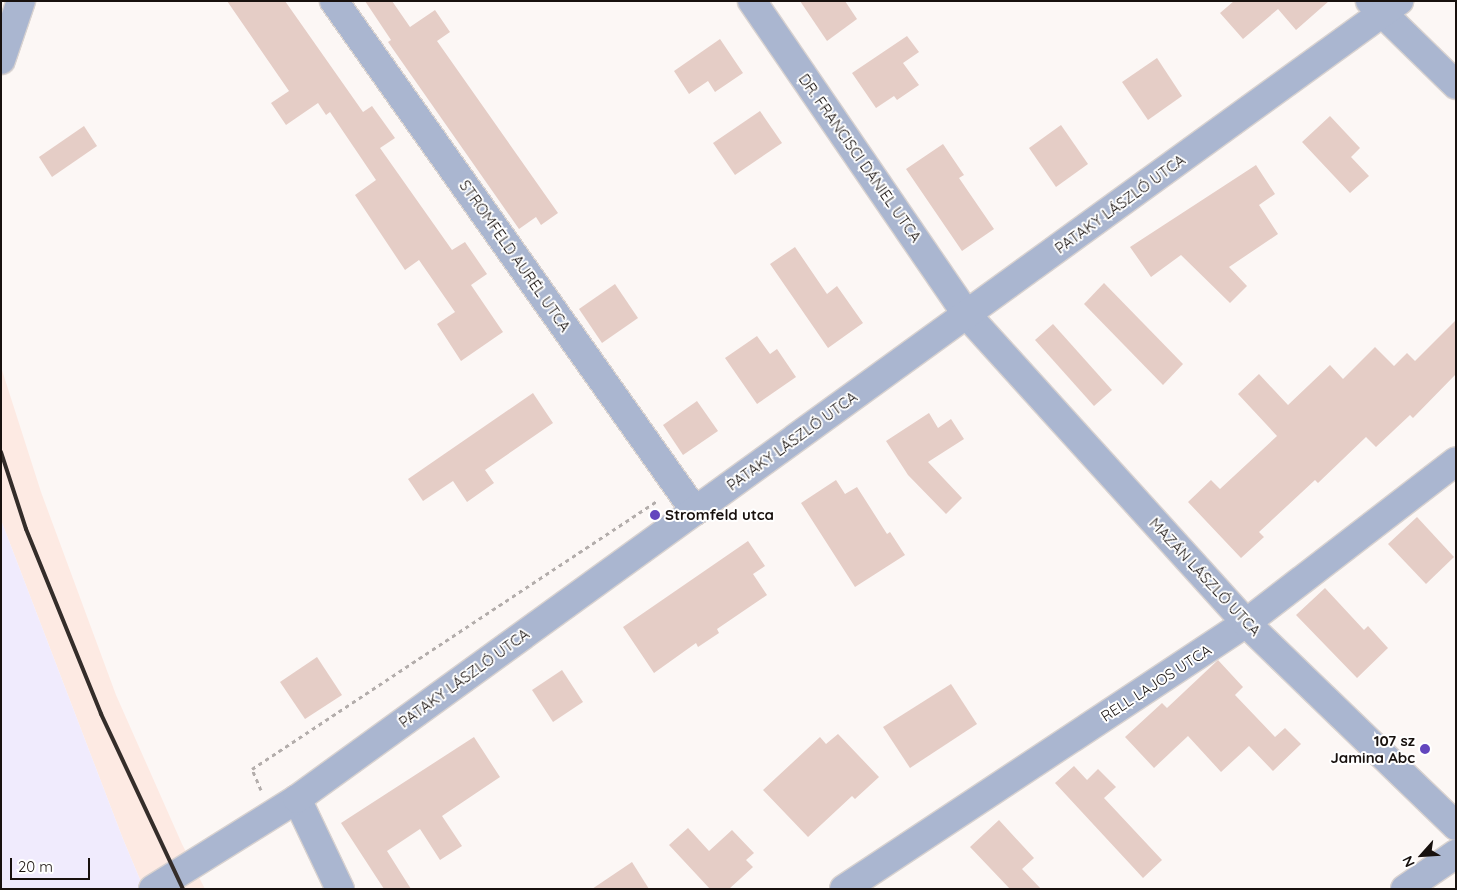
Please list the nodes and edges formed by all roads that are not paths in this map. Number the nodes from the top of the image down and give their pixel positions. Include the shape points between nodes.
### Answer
1 (21, 1) edge
2 (334, 1) edge
3 (752, 1) edge
4 (1384, 6) edge
5 (1, 60) edge
6 (1456, 85) edge
7 (967, 314) junction
8 (1456, 461) edge
9 (695, 511) junction
10 (1246, 623) junction
11 (297, 799) junction
12 (1456, 826) edge
13 (1456, 854) edge
14 (153, 889) edge
15 (340, 889) edge
16 (844, 889) edge
17 (1405, 889) edge

1 - 5 street
2 - 9 street, STROMFELD AURÉL UTCA
3 - 7 street, DR. FRANCISCI DÁNIEL UTCA
4 - 6 street
4 - 7 street, PATAKY LÁSZLÓ UTCA
7 - 9 street, PATAKY LÁSZLÓ UTCA
7 - 10 street, MAZÁN LÁSZLÓ UTCA
8 - 10 street, RELL LAJOS UTCA
9 - 11 street, PATAKY LÁSZLÓ UTCA
10 - 12 street, MAZÁN LÁSZLÓ UTCA
10 - 16 street, RELL LAJOS UTCA
11 - 14 street, PATAKY LÁSZLÓ UTCA
11 - 15 street
13 - 17 street

